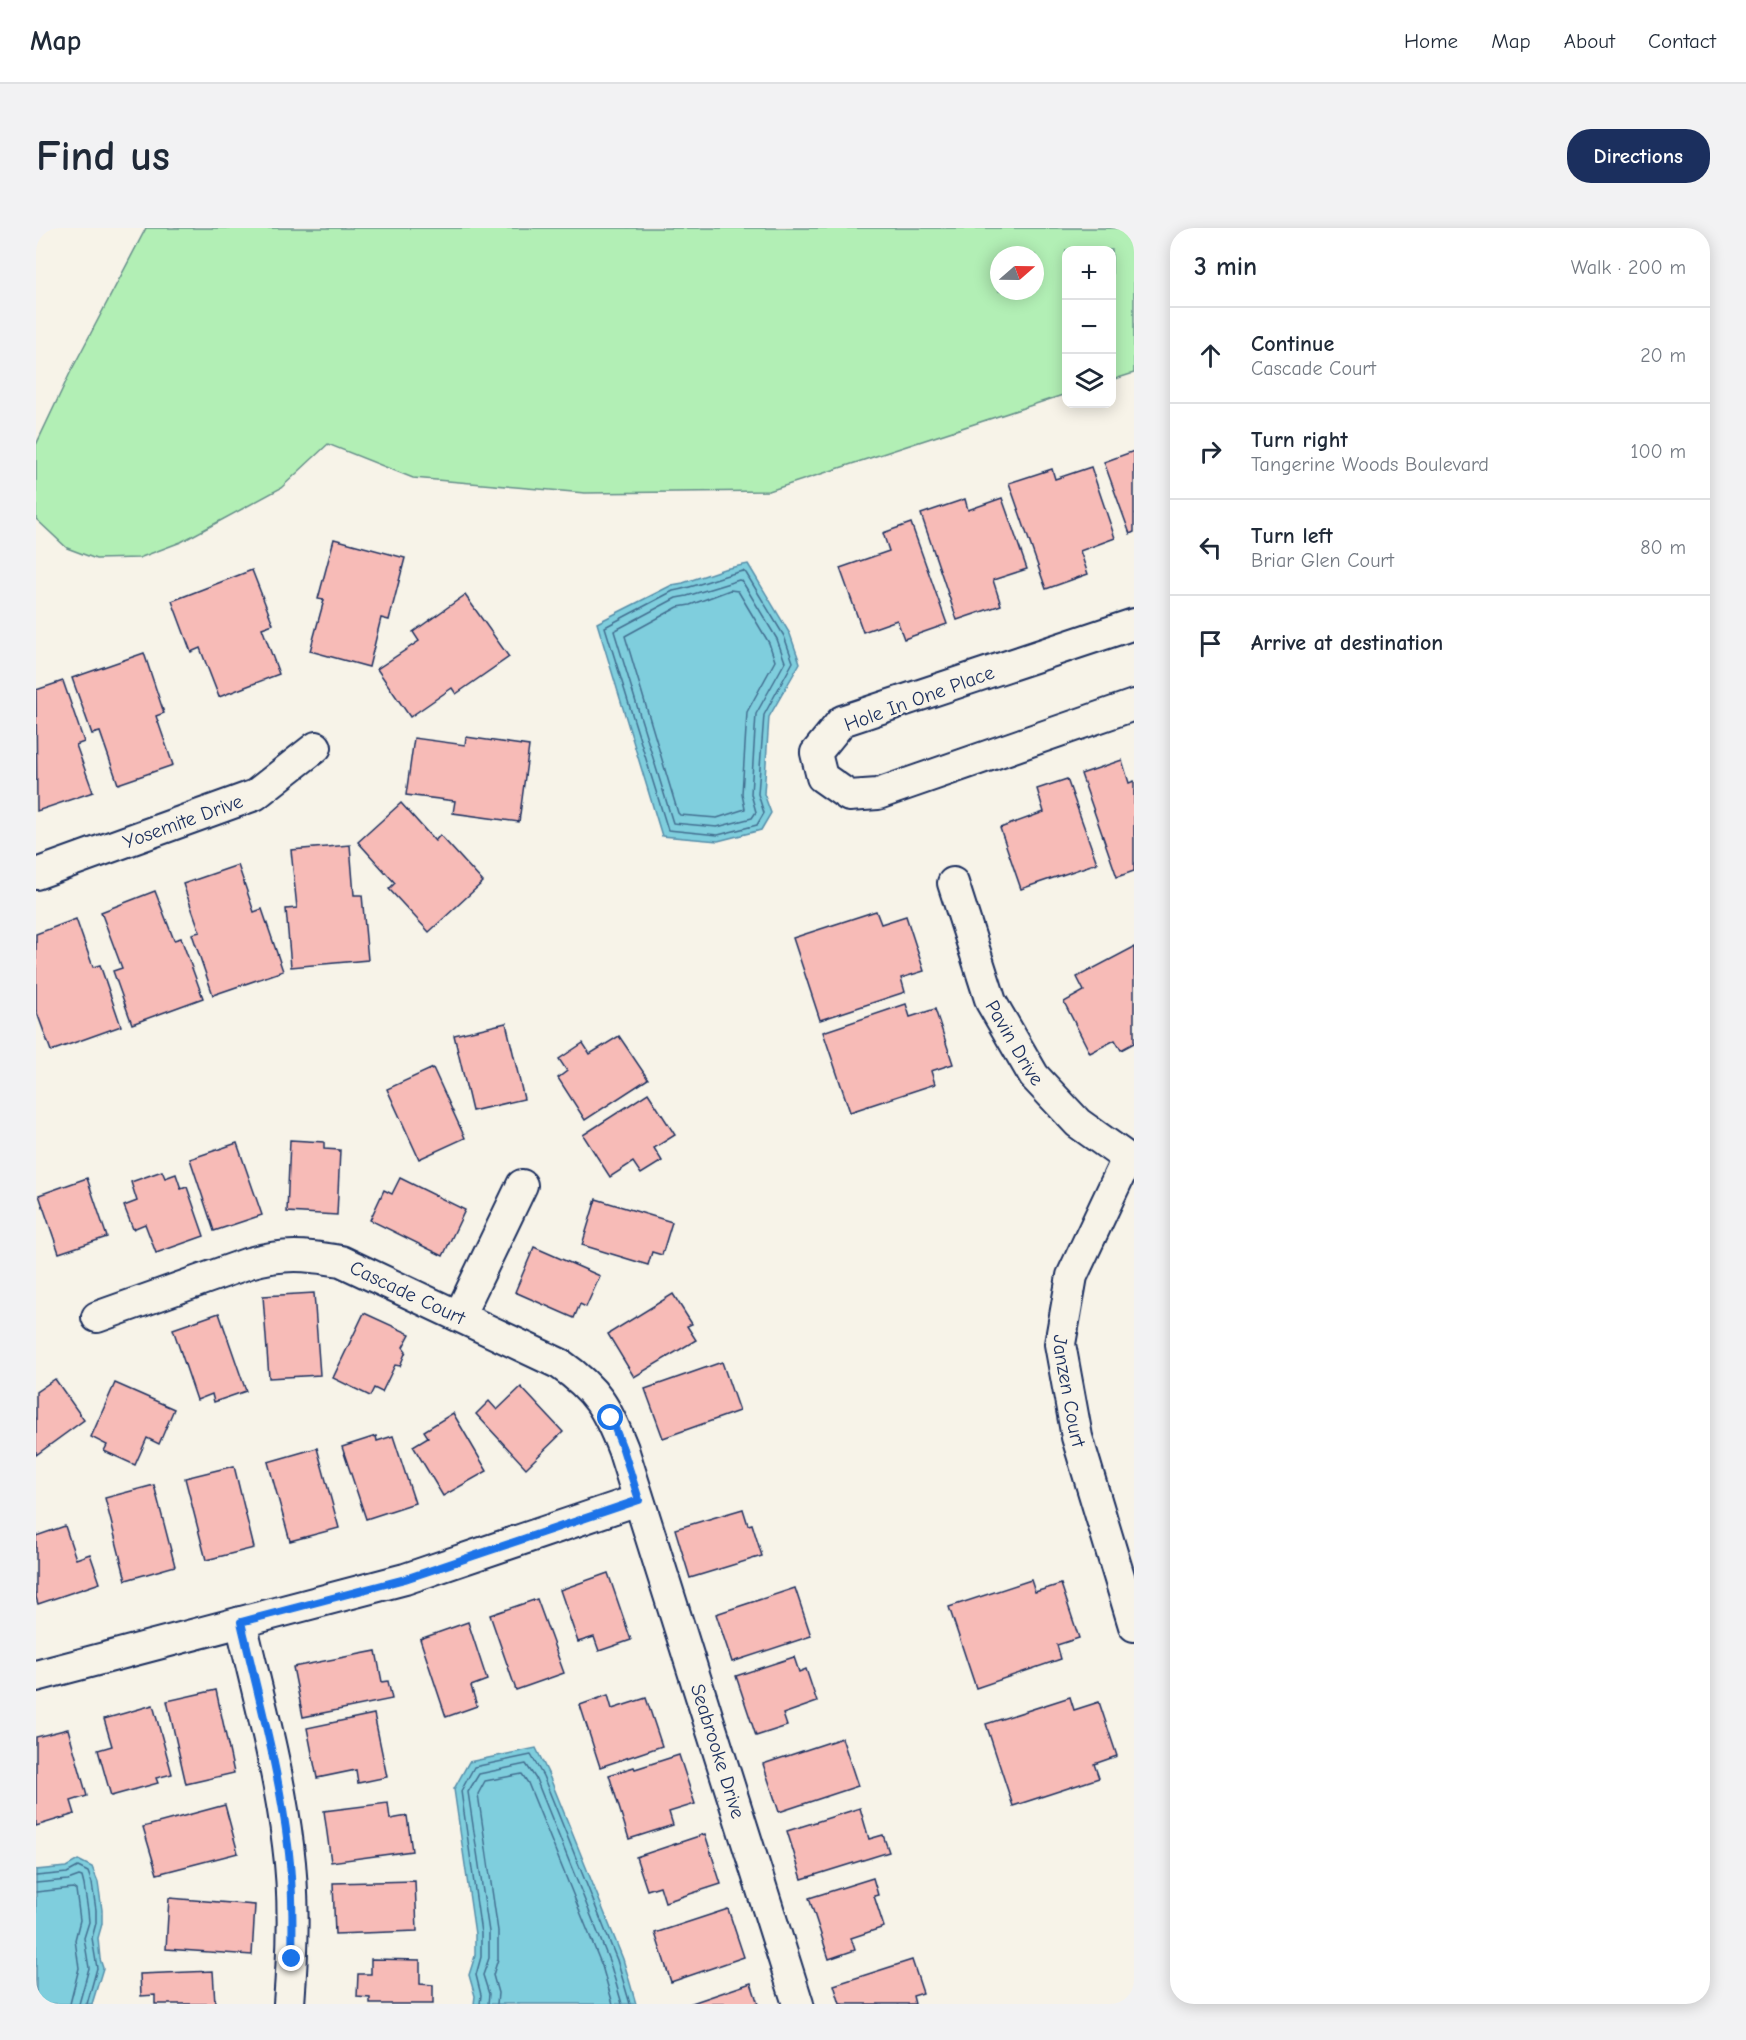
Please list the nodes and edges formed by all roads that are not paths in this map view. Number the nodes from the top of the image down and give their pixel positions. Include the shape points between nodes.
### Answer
1 (1134, 624) edge
2 (1134, 705) edge
3 (316, 747) dead end
4 (36, 874) edge
5 (953, 883) dead end
6 (1131, 1161) edge
7 (522, 1185) dead end
8 (459, 1316) junction
9 (97, 1317) dead end
10 (639, 1500) junction
11 (241, 1622) junction
12 (1134, 1626) edge
13 (36, 1676) edge
14 (289, 2004) edge
15 (798, 2004) edge

1 - 2 street, Hole In One Place via 842,721 816,753 822,777 849,796 878,794
3 - 4 street, Yosemite Drive via 255,795
5 - 6 street, Pavin Drive via 991,1002 1034,1076 1078,1123
6 - 12 street, Janzen Court via 1072,1276 1060,1344 1077,1437
7 - 8 street
8 - 9 street, Cascade Court via 341,1261 296,1255 249,1263
8 - 10 street, Cascade Court via 560,1365 596,1394 611,1418
10 - 11 street via 405,1579
10 - 15 street, Seabrooke Drive
11 - 13 street
11 - 14 street via 288,1845 293,1920

